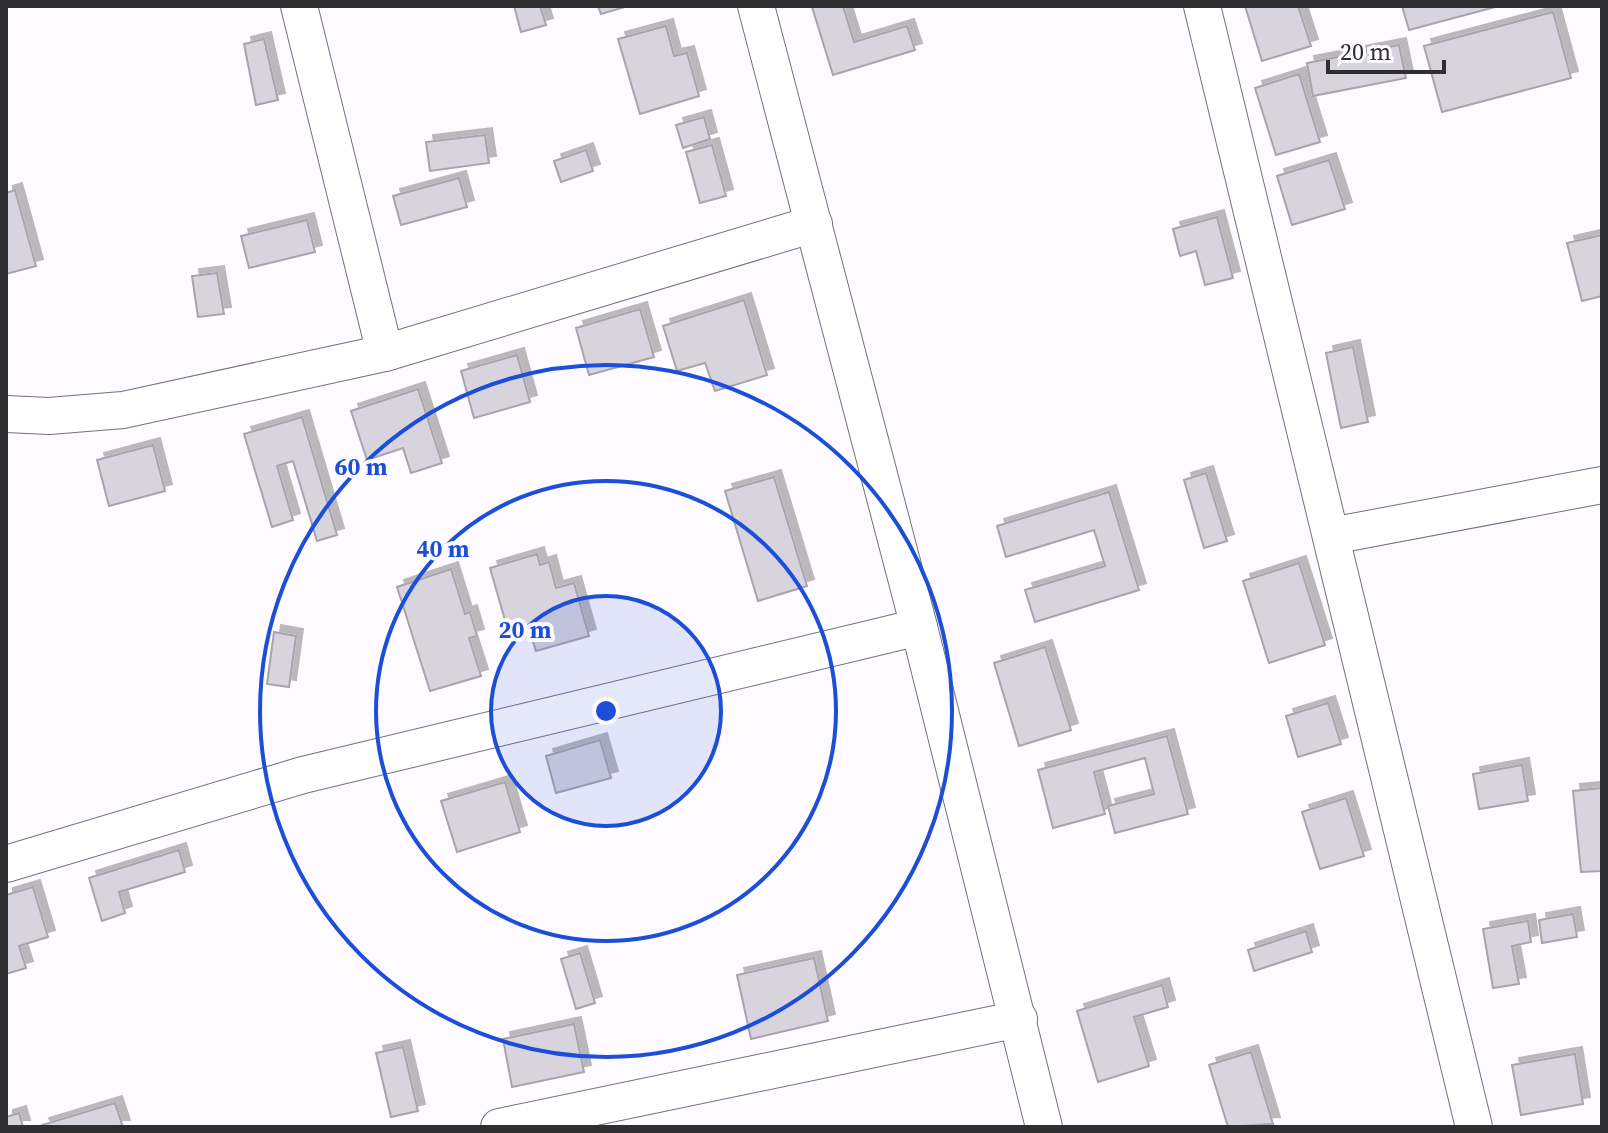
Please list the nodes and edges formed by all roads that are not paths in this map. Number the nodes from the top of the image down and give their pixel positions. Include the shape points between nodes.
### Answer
1 (299, 6) edge
2 (756, 6) edge
3 (1202, 6) edge
4 (814, 224) junction
5 (385, 353) junction
6 (6, 414) edge
7 (1602, 485) edge
8 (1331, 536) junction
9 (919, 627) junction
10 (6, 864) edge
11 (1019, 1019) junction
12 (499, 1127) edge
13 (1044, 1127) edge
14 (1474, 1127) edge

1 - 5 street
2 - 4 street
3 - 8 street
4 - 5 street
4 - 9 street
5 - 6 street via 123,410
7 - 8 street
8 - 14 street
9 - 10 street via 303,775
9 - 11 street
11 - 12 street
11 - 13 street

